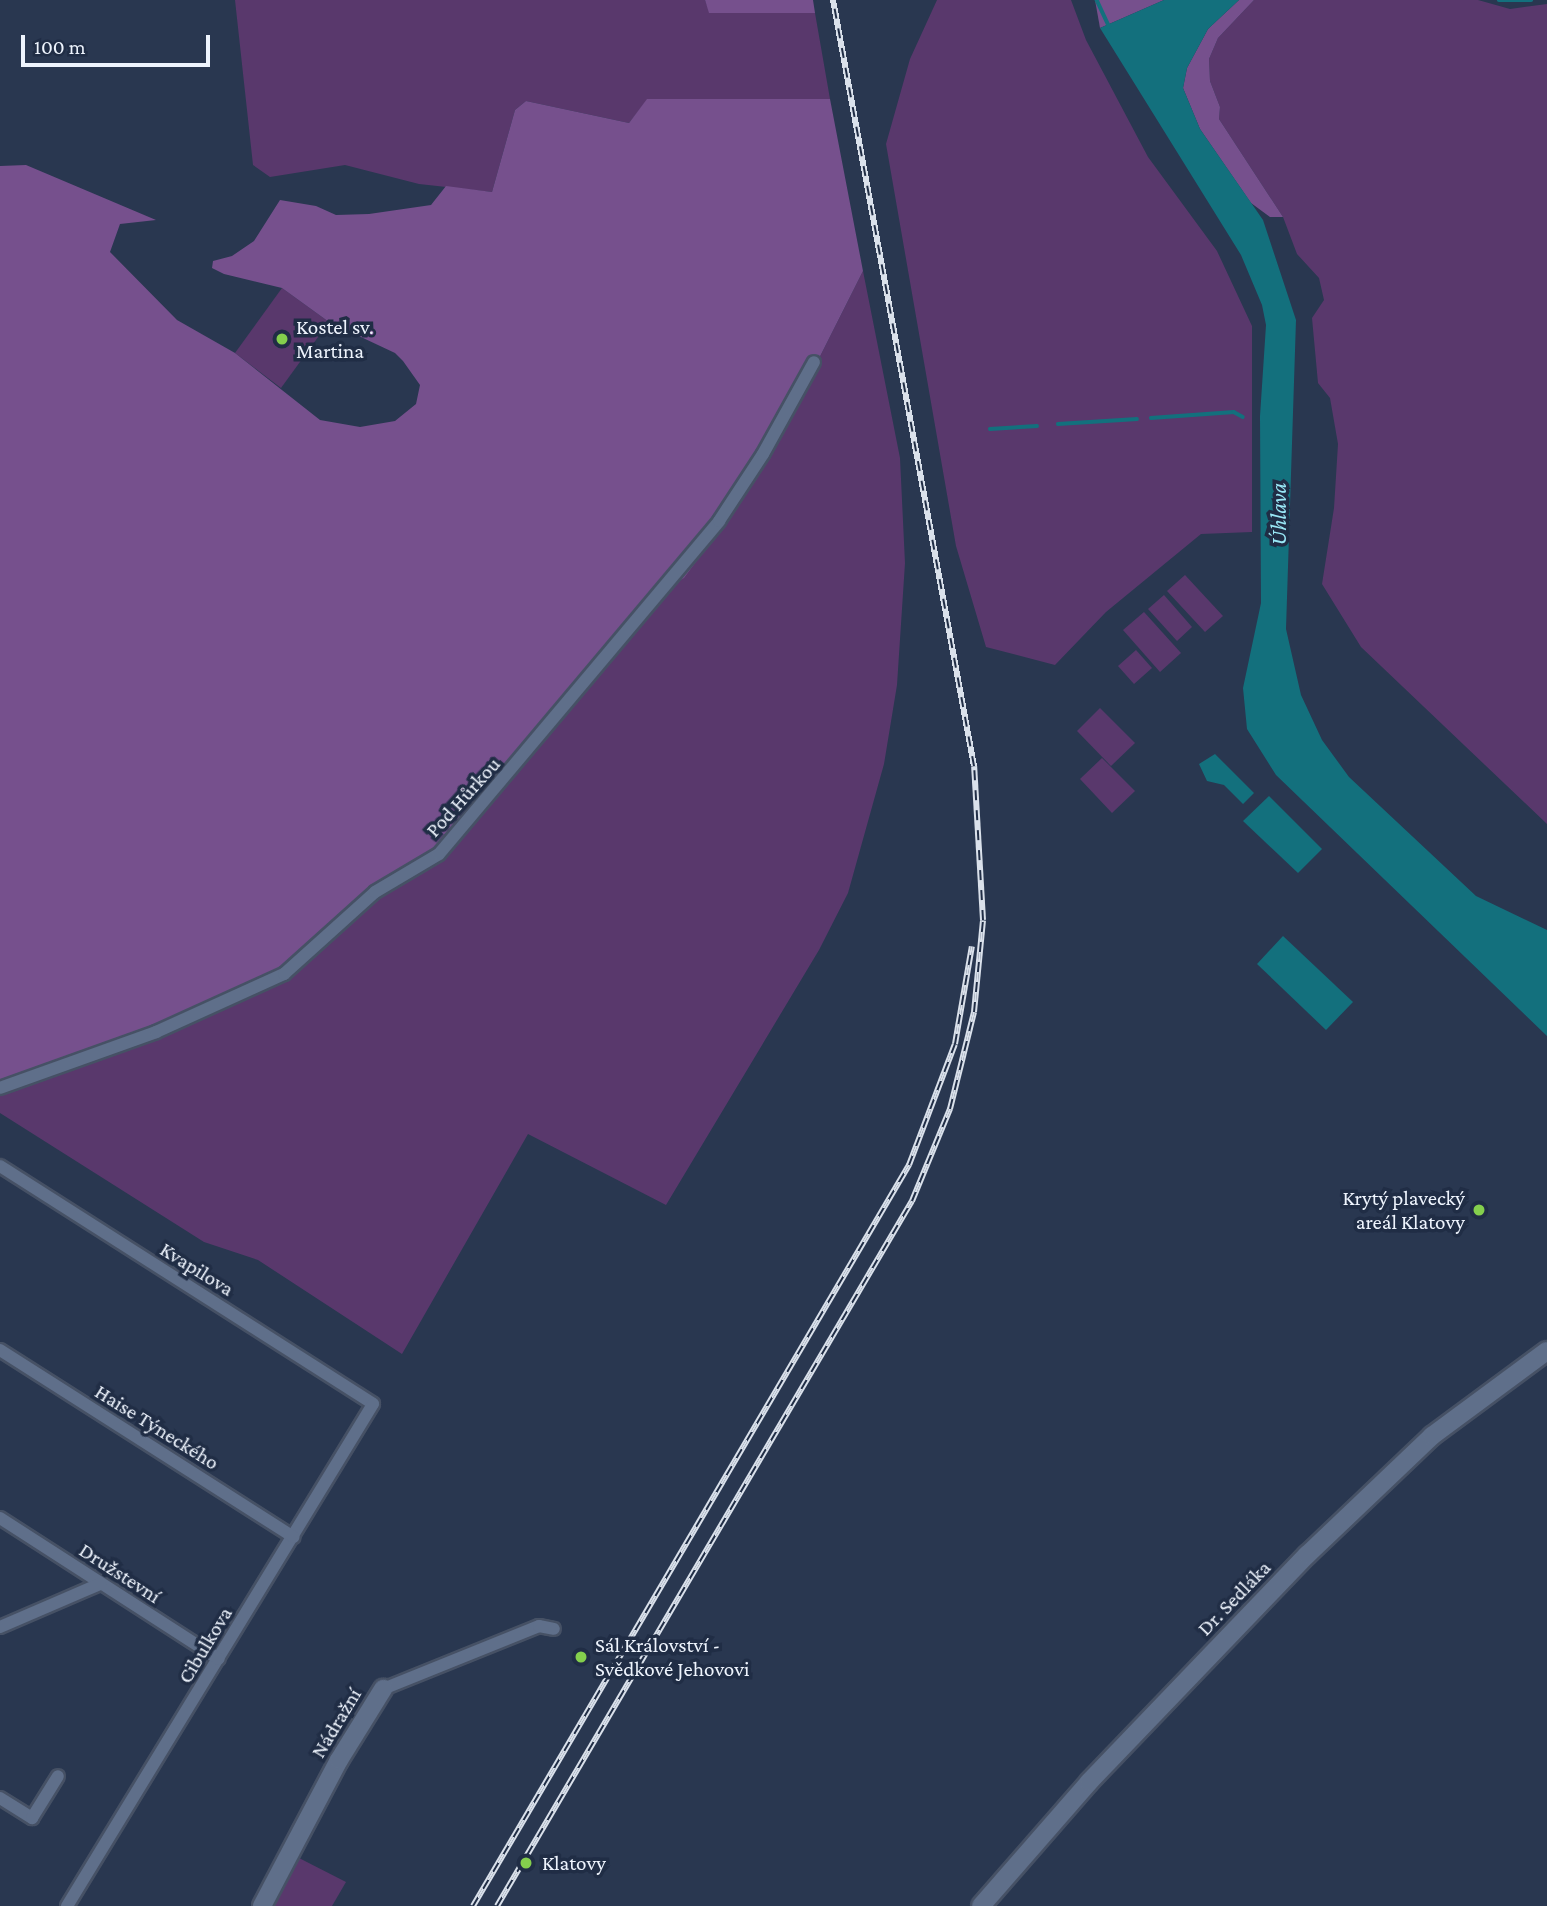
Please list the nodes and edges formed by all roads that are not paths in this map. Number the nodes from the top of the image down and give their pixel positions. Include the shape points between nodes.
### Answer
1 (814, 362) dead end
2 (0, 1088) edge
3 (0, 1166) edge
4 (0, 1350) edge
5 (1547, 1351) edge
6 (373, 1404) joint
7 (0, 1518) edge
8 (293, 1537) junction
9 (100, 1584) junction
10 (0, 1627) edge
11 (554, 1629) dead end
12 (219, 1660) junction
13 (383, 1689) joint
14 (58, 1776) dead end
15 (0, 1798) edge
16 (67, 1906) edge
17 (262, 1906) edge
18 (981, 1906) edge

1 - 2 street, Pod Hůrkou via 764,454 719,522 439,854 375,892 284,974 156,1032
3 - 6 street, Kvapilova
4 - 8 street, Haise Týneckého
5 - 18 street, Dr. Sedláka via 1432,1436 1337,1526 1089,1782
6 - 8 street, Cibulkova
7 - 9 street, Družstevní
8 - 12 street, Cibulkova
9 - 10 street
9 - 12 street, Družstevní
11 - 13 street, Nádražní via 539,1626
12 - 16 street, Cibulkova
13 - 17 street, Nádražní
14 - 15 street via 32,1818

